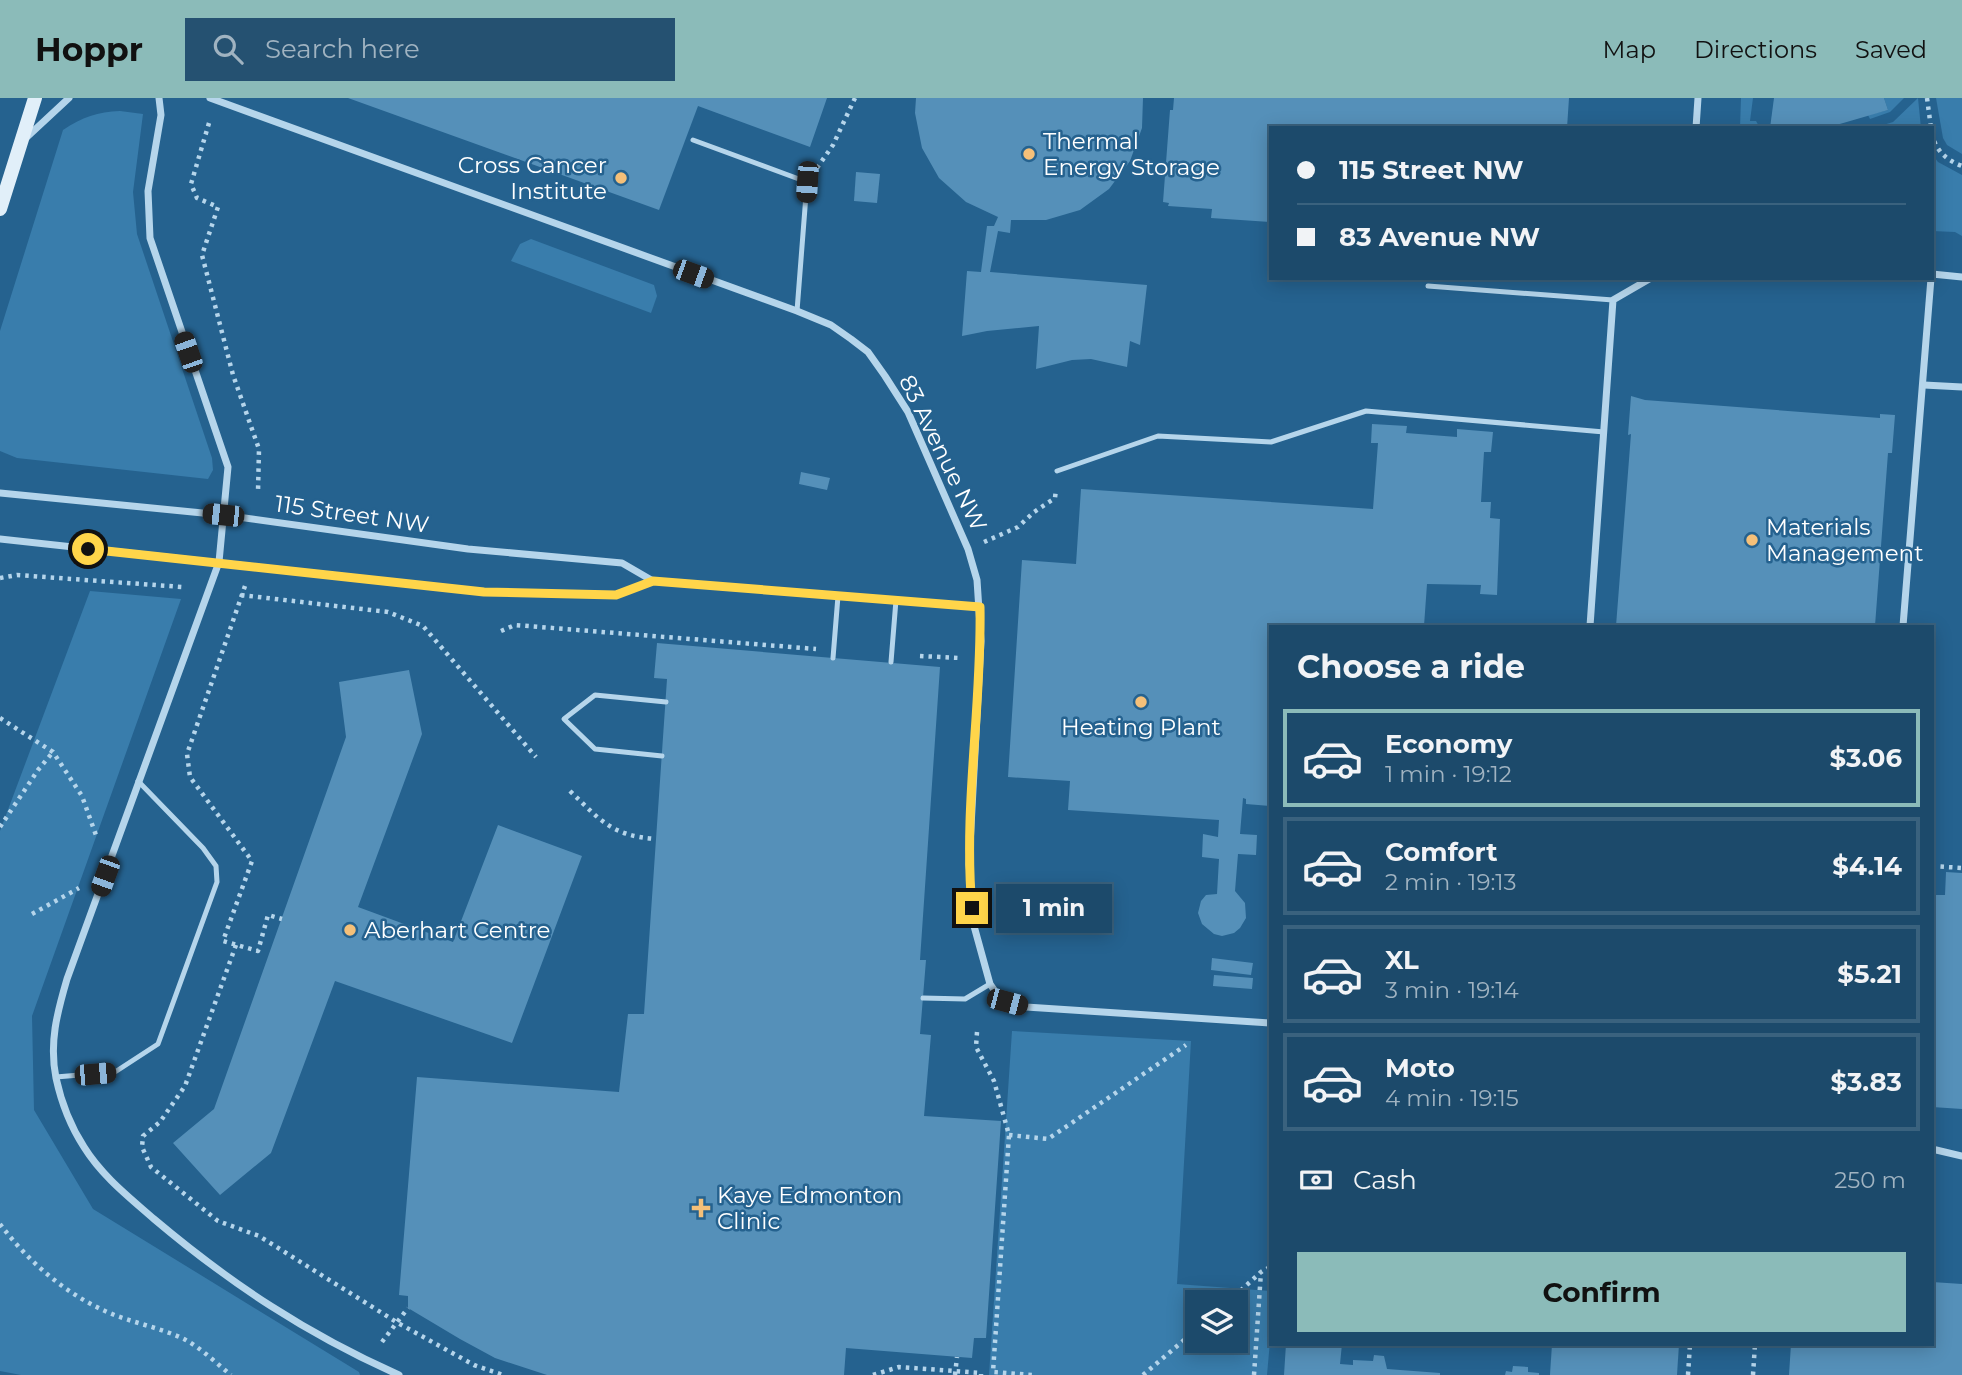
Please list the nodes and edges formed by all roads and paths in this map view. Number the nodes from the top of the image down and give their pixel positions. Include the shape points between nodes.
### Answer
1 (35, 98) edge
2 (69, 98) edge
3 (159, 98) edge
4 (210, 98) edge
5 (855, 98) edge
6 (1698, 98) edge
7 (1927, 98) edge
8 (209, 123) dead end
9 (1696, 126) edge
10 (1931, 126) edge
11 (1934, 138) edge
12 (694, 140) dead end
13 (21, 142) junction
14 (1962, 166) edge
15 (807, 182) junction
16 (0, 209) edge
17 (1934, 276) edge
18 (1962, 276) edge
19 (1648, 280) edge
20 (1931, 280) edge
21 (1429, 286) dead end
22 (1613, 300) junction
23 (797, 311) junction
24 (1924, 384) junction
25 (1962, 387) edge
26 (1604, 432) junction
27 (1057, 471) joint
28 (258, 492) dead end
29 (0, 493) edge
30 (223, 515) junction
31 (0, 540) edge
32 (968, 549) junction
33 (219, 562) junction
34 (0, 578) edge
35 (249, 578) dead end
36 (653, 581) junction
37 (182, 587) dead end
38 (241, 595) junction
39 (838, 596) junction
40 (896, 600) junction
41 (980, 607) junction
42 (1590, 625) edge
43 (1903, 625) edge
44 (501, 631) dead end
45 (816, 649) dead end
46 (920, 656) dead end
47 (833, 658) dead end
48 (960, 658) dead end
49 (891, 662) dead end
50 (666, 702) dead end
51 (0, 718) edge
52 (53, 752) junction
53 (662, 755) dead end
54 (536, 757) dead end
55 (138, 781) junction
56 (570, 791) dead end
57 (0, 827) edge
58 (656, 839) dead end
59 (1934, 866) edge
60 (1962, 868) edge
61 (106, 871) junction
62 (32, 914) dead end
63 (282, 919) dead end
64 (236, 945) junction
65 (990, 984) junction
66 (923, 998) dead end
67 (1269, 1023) edge
68 (977, 1032) dead end
69 (1186, 1045) dead end
70 (56, 1077) junction
71 (1009, 1135) junction
72 (1934, 1149) edge
73 (1962, 1156) edge
74 (0, 1224) edge
75 (1269, 1268) edge
76 (1261, 1272) junction
77 (1241, 1290) edge
78 (408, 1308) dead end
79 (398, 1323) junction
80 (1185, 1339) edge
81 (382, 1342) dead end
82 (1690, 1346) edge
83 (1755, 1346) edge
84 (957, 1357) dead end
85 (993, 1373) junction
86 (981, 1374) edge
87 (231, 1375) edge
88 (399, 1375) edge
89 (503, 1375) edge
90 (873, 1375) edge
91 (955, 1375) edge
92 (1032, 1375) edge
93 (1143, 1375) edge
94 (1254, 1375) edge
95 (1688, 1375) edge
96 (1753, 1375) edge

1 - 13 main road
2 - 13 street
3 - 30 street via 161,116 148,191 150,238 228,467
4 - 23 street, 83 Avenue NW
5 - 15 path via 833,145
6 - 9 street
7 - 10 path
8 - 28 path via 191,184 197,198 218,207 202,255 233,375 259,449
11 - 14 path via 1945,157
12 - 15 lane
13 - 16 main road
15 - 23 lane
17 - 18 street
19 - 22 street
20 - 24 street
21 - 22 lane
22 - 26 street
23 - 32 street, 83 Avenue NW via 851,339 886,376 908,412
24 - 25 street
24 - 43 street
26 - 27 lane via 1366,411 1271,442 1158,436
26 - 42 street
27 - 32 path via 1055,498 1018,527
29 - 30 street, 115 Street NW
30 - 33 street
30 - 36 street, 115 Street NW via 468,548 622,562
31 - 33 street, 115 Street NW
32 - 41 street, 83 Avenue NW
33 - 36 street, 115 Street NW via 484,592 616,595
33 - 55 street
34 - 37 path via 17,575
35 - 38 path
36 - 39 street, 115 Street NW
38 - 54 path via 388,611 423,626
38 - 64 path via 187,754 190,777 252,861 223,942
39 - 40 street, 115 Street NW
39 - 47 lane
40 - 41 street, 115 Street NW
40 - 49 lane
41 - 65 street, 83 Avenue NW via 969,864 974,926
44 - 45 path via 515,625
46 - 48 path
50 - 53 lane via 595,695 564,719 595,749
51 - 52 path
52 - 57 path
52 - 61 path via 82,796
55 - 61 street
55 - 70 lane via 203,848 216,866 217,882 158,1044 115,1072
56 - 58 path via 604,824 634,838
59 - 60 path
61 - 62 path
61 - 70 street via 58,1010 52,1035
63 - 64 path via 268,915 258,951
64 - 79 path via 185,1087 160,1122 143,1136 142,1147 151,1167 218,1221 259,1236
65 - 66 lane via 965,999
65 - 67 street via 1007,1002 1026,1007
68 - 71 path via 976,1047 994,1081
69 - 71 path via 1048,1139
70 - 88 street via 84,1147 113,1184 245,1290 290,1320
71 - 85 path
72 - 73 street
74 - 87 path via 18,1249 78,1296 115,1315 184,1339
75 - 76 path
76 - 77 path
76 - 94 path
78 - 79 path
79 - 81 path
79 - 89 path via 474,1365
80 - 93 path
82 - 95 path
83 - 96 path
84 - 91 path, bridge
85 - 86 path
85 - 92 path
86 - 90 path via 899,1367

